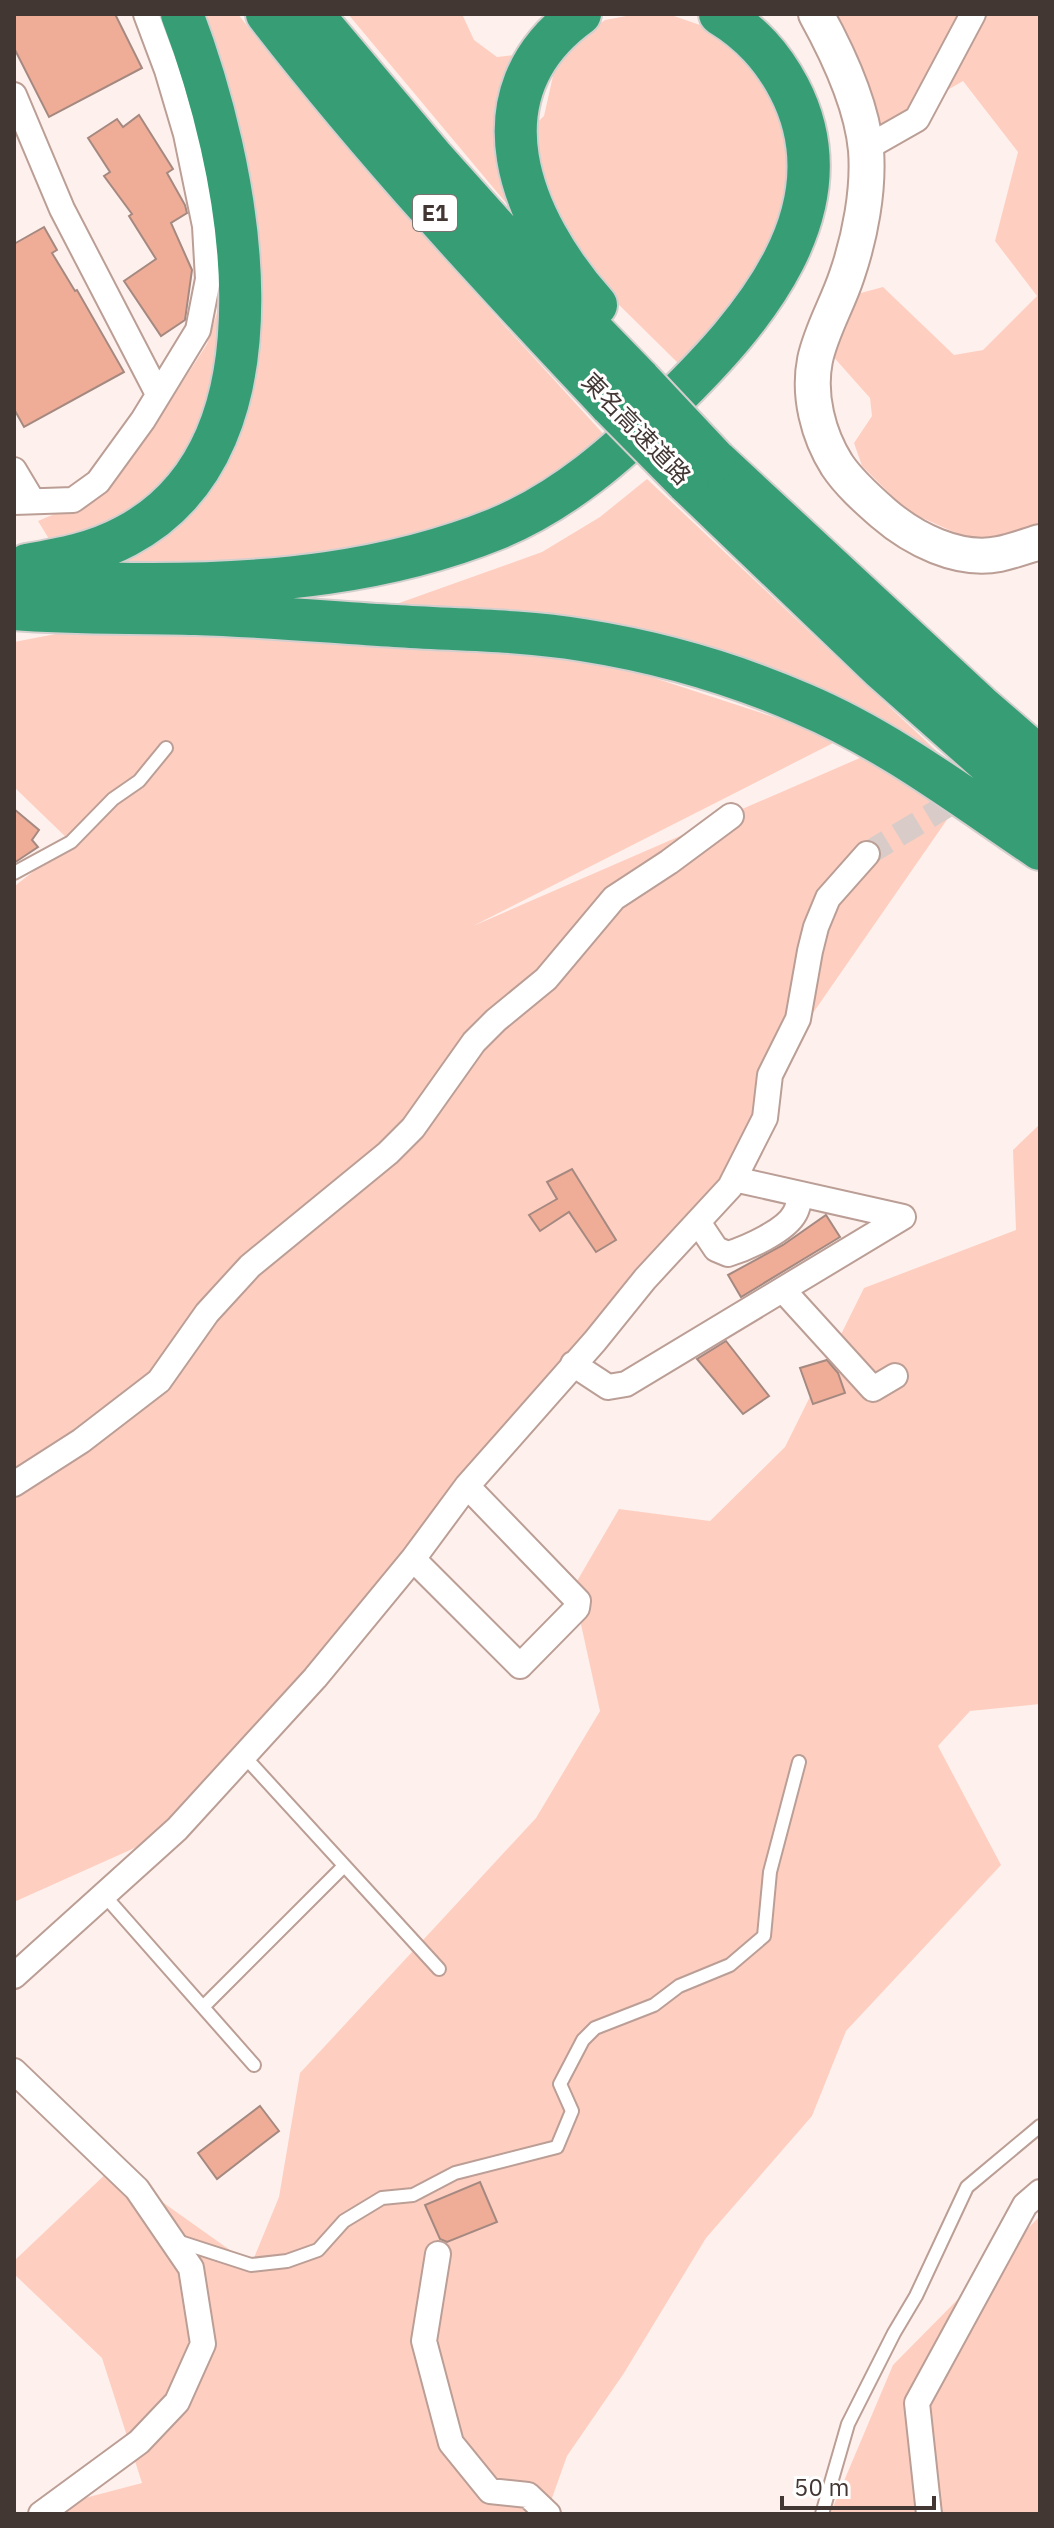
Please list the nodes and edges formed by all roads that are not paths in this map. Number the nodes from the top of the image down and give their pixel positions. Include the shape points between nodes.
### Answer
1 (146, 14) edge
2 (182, 14) edge
3 (267, 14) edge
4 (312, 14) edge
5 (580, 14) edge
6 (720, 14) edge
7 (761, 14) edge
8 (816, 14) edge
9 (973, 14) edge
10 (14, 95) edge
11 (21, 132) edge
12 (866, 148) junction
13 (634, 384) junction
14 (158, 394) junction
15 (710, 462) junction
16 (14, 470) edge
17 (23, 501) edge
18 (1040, 542) edge
19 (14, 567) edge
20 (14, 576) edge
21 (14, 609) edge
22 (62, 613) junction
23 (195, 614) junction
24 (14, 621) edge
25 (166, 748) dead end
26 (1040, 758) edge
27 (1040, 809) edge
28 (731, 816) dead end
29 (1040, 849) edge
30 (867, 854) tunnel mouth
31 (14, 873) edge
32 (734, 1179) junction
33 (801, 1194) junction
34 (698, 1222) junction
35 (783, 1290) junction
36 (573, 1364) junction
37 (895, 1376) dead end
38 (14, 1484) edge
39 (467, 1486) junction
40 (413, 1559) junction
41 (244, 1756) junction
42 (799, 1762) dead end
43 (344, 1866) junction
44 (104, 1895) junction
45 (439, 1969) dead end
46 (14, 1976) edge
47 (203, 2007) junction
48 (254, 2065) dead end
49 (14, 2071) edge
50 (1040, 2126) edge
51 (1040, 2192) edge
52 (171, 2239) junction
53 (438, 2254) dead end
54 (41, 2514) edge
55 (548, 2514) edge
56 (822, 2514) edge
57 (929, 2514) edge

1 - 14 street via 186,134 205,226 208,279 198,330
2 - 19 highway via 211,106 234,216 239,337 228,408 208,455 178,496 156,515 102,548
3 - 13 highway, 東名高速道路 / E1 via 398,173 514,302
4 - 13 highway, 東名高速道路 / E1
5 - 13 highway via 548,40 523,83 516,154 548,239 591,299
6 - 20 highway via 763,48 795,100 807,162 801,220 778,274 733,337 622,450 526,516 453,544 370,566 195,584 81,583
7 - 23 highway via 779,29 812,85 829,150 827,213 806,268 747,353 645,461 563,521 459,568 348,597
8 - 12 street via 837,51
9 - 12 street via 917,119
10 - 11 street
11 - 14 street
12 - 18 street via 857,237 815,361 818,422 837,465 864,496 929,544 965,554 996,555
13 - 15 highway, 東名高速道路 / E1, bridge
14 - 17 street via 98,482 73,500
15 - 26 highway, 東名高速道路 / E1
15 - 27 highway, 東名高速道路 / E1 via 882,669
16 - 17 street
21 - 22 highway
22 - 23 highway
22 - 24 highway
23 - 29 highway via 525,633 704,667 806,705 868,736
25 - 31 lane via 139,781 71,842
28 - 38 street via 614,898 546,979 474,1042 413,1128 250,1266 207,1313 159,1381
30 - 32 street via 828,898 816,927 798,1019 770,1075 765,1118
32 - 33 street
32 - 34 street
33 - 34 street via 789,1223 728,1254 716,1249
33 - 35 street via 903,1217
34 - 36 street
35 - 36 street via 626,1384 608,1387
35 - 37 street via 873,1389
36 - 39 street
39 - 40 street
39 - 40 street via 578,1601 577,1608 520,1666
40 - 41 street
41 - 43 lane
41 - 44 street via 177,1829
42 - 52 lane via 770,1872 764,1936 730,1965 679,1986 654,2005 595,2028 583,2040 560,2084 572,2111 557,2147 455,2173 413,2195 382,2198 344,2221 318,2250 287,2261 251,2265
43 - 45 lane
43 - 47 lane
44 - 46 street
44 - 47 lane
47 - 48 lane
49 - 52 street via 137,2189
50 - 56 lane via 967,2187 848,2424
51 - 57 street via 1025,2205 917,2403
52 - 54 street via 191,2268 203,2344 177,2402 139,2442
53 - 55 street via 424,2341 451,2443 490,2491 528,2495

